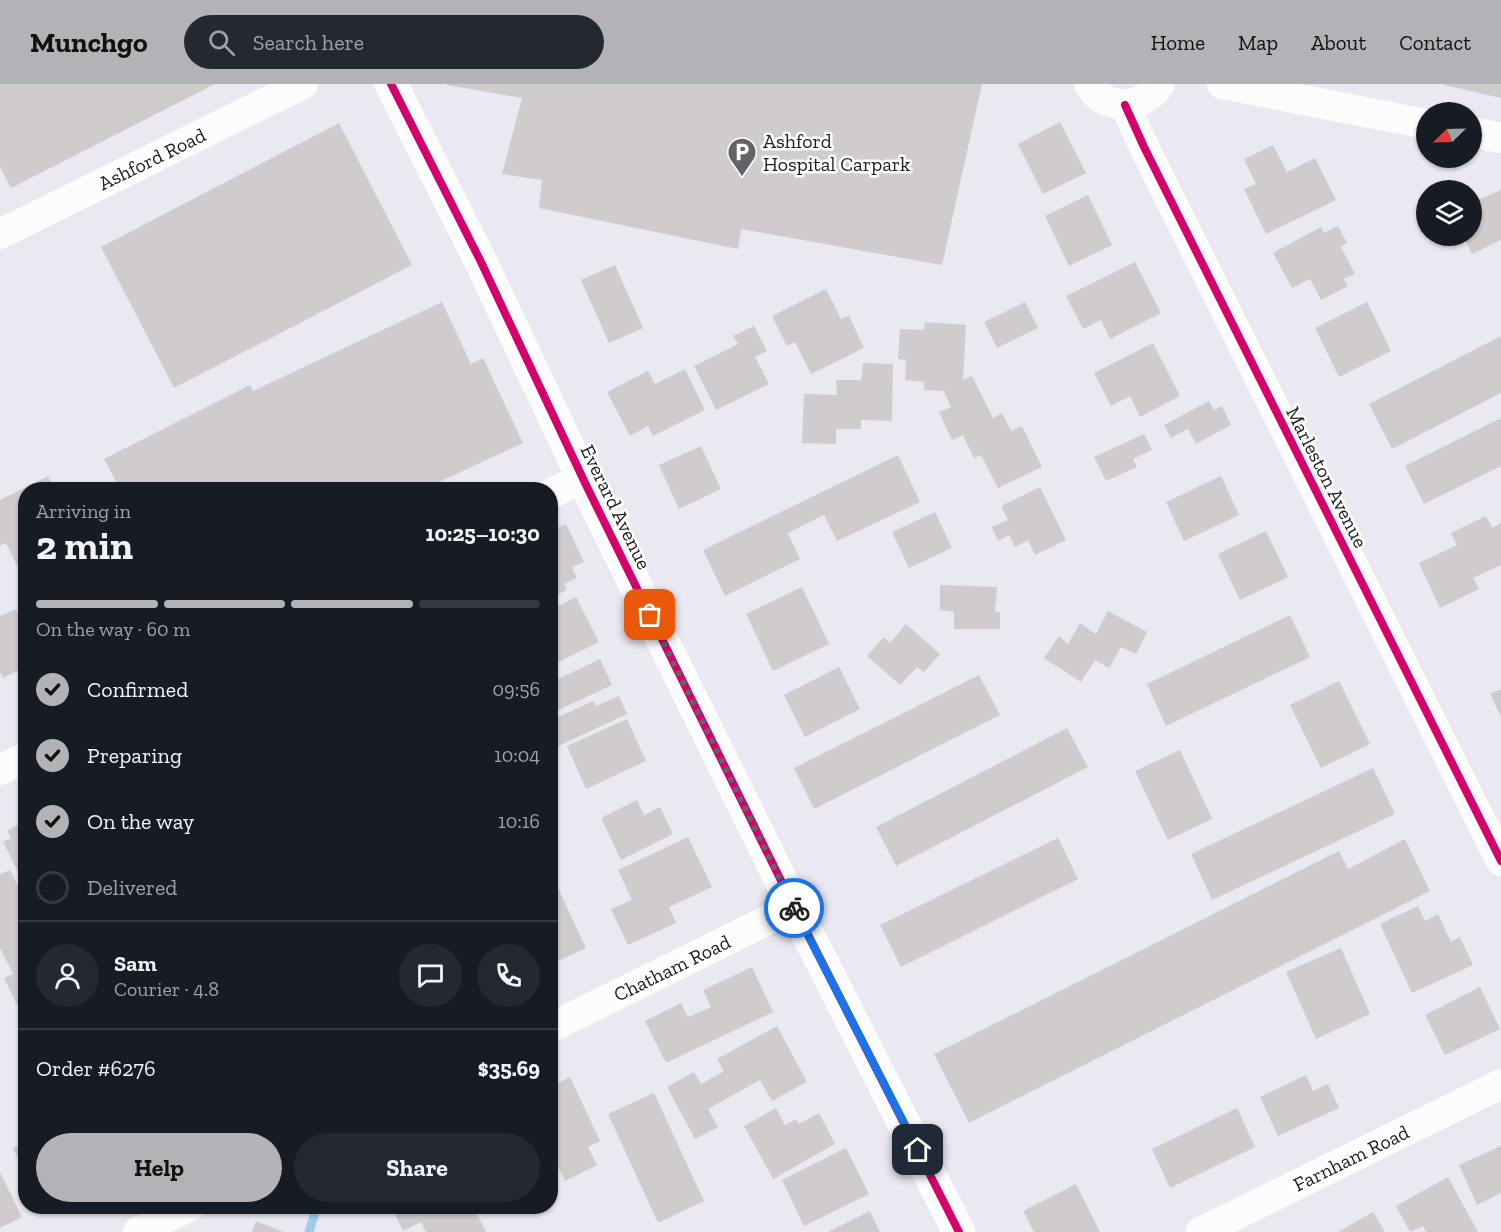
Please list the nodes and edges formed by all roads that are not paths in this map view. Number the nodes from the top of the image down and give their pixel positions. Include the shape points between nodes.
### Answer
1 (303, 84) edge
2 (391, 84) edge
3 (1089, 84) edge
4 (1160, 84) edge
5 (1222, 84) edge
6 (1125, 105) junction
7 (1416, 122) edge
8 (1482, 134) edge
9 (1501, 138) edge
10 (0, 234) edge
11 (583, 478) junction
12 (558, 490) edge
13 (18, 761) edge
14 (0, 770) edge
15 (1501, 861) edge
16 (794, 908) junction
17 (558, 1024) edge
18 (1501, 1084) edge
19 (174, 1214) edge
20 (138, 1232) edge
21 (959, 1232) edge
22 (1201, 1232) edge

1 - 10 street, Ashford Road
2 - 11 street, Everard Avenue
3 - 6 street via 1102,98
4 - 6 street via 1158,90 1139,102
5 - 7 street
6 - 15 street, Marleston Avenue
8 - 9 street
11 - 12 street
11 - 16 street, Everard Avenue
13 - 14 street
16 - 17 street, Chatham Road
16 - 21 street, Everard Avenue
18 - 22 street, Farnham Road
19 - 20 street

